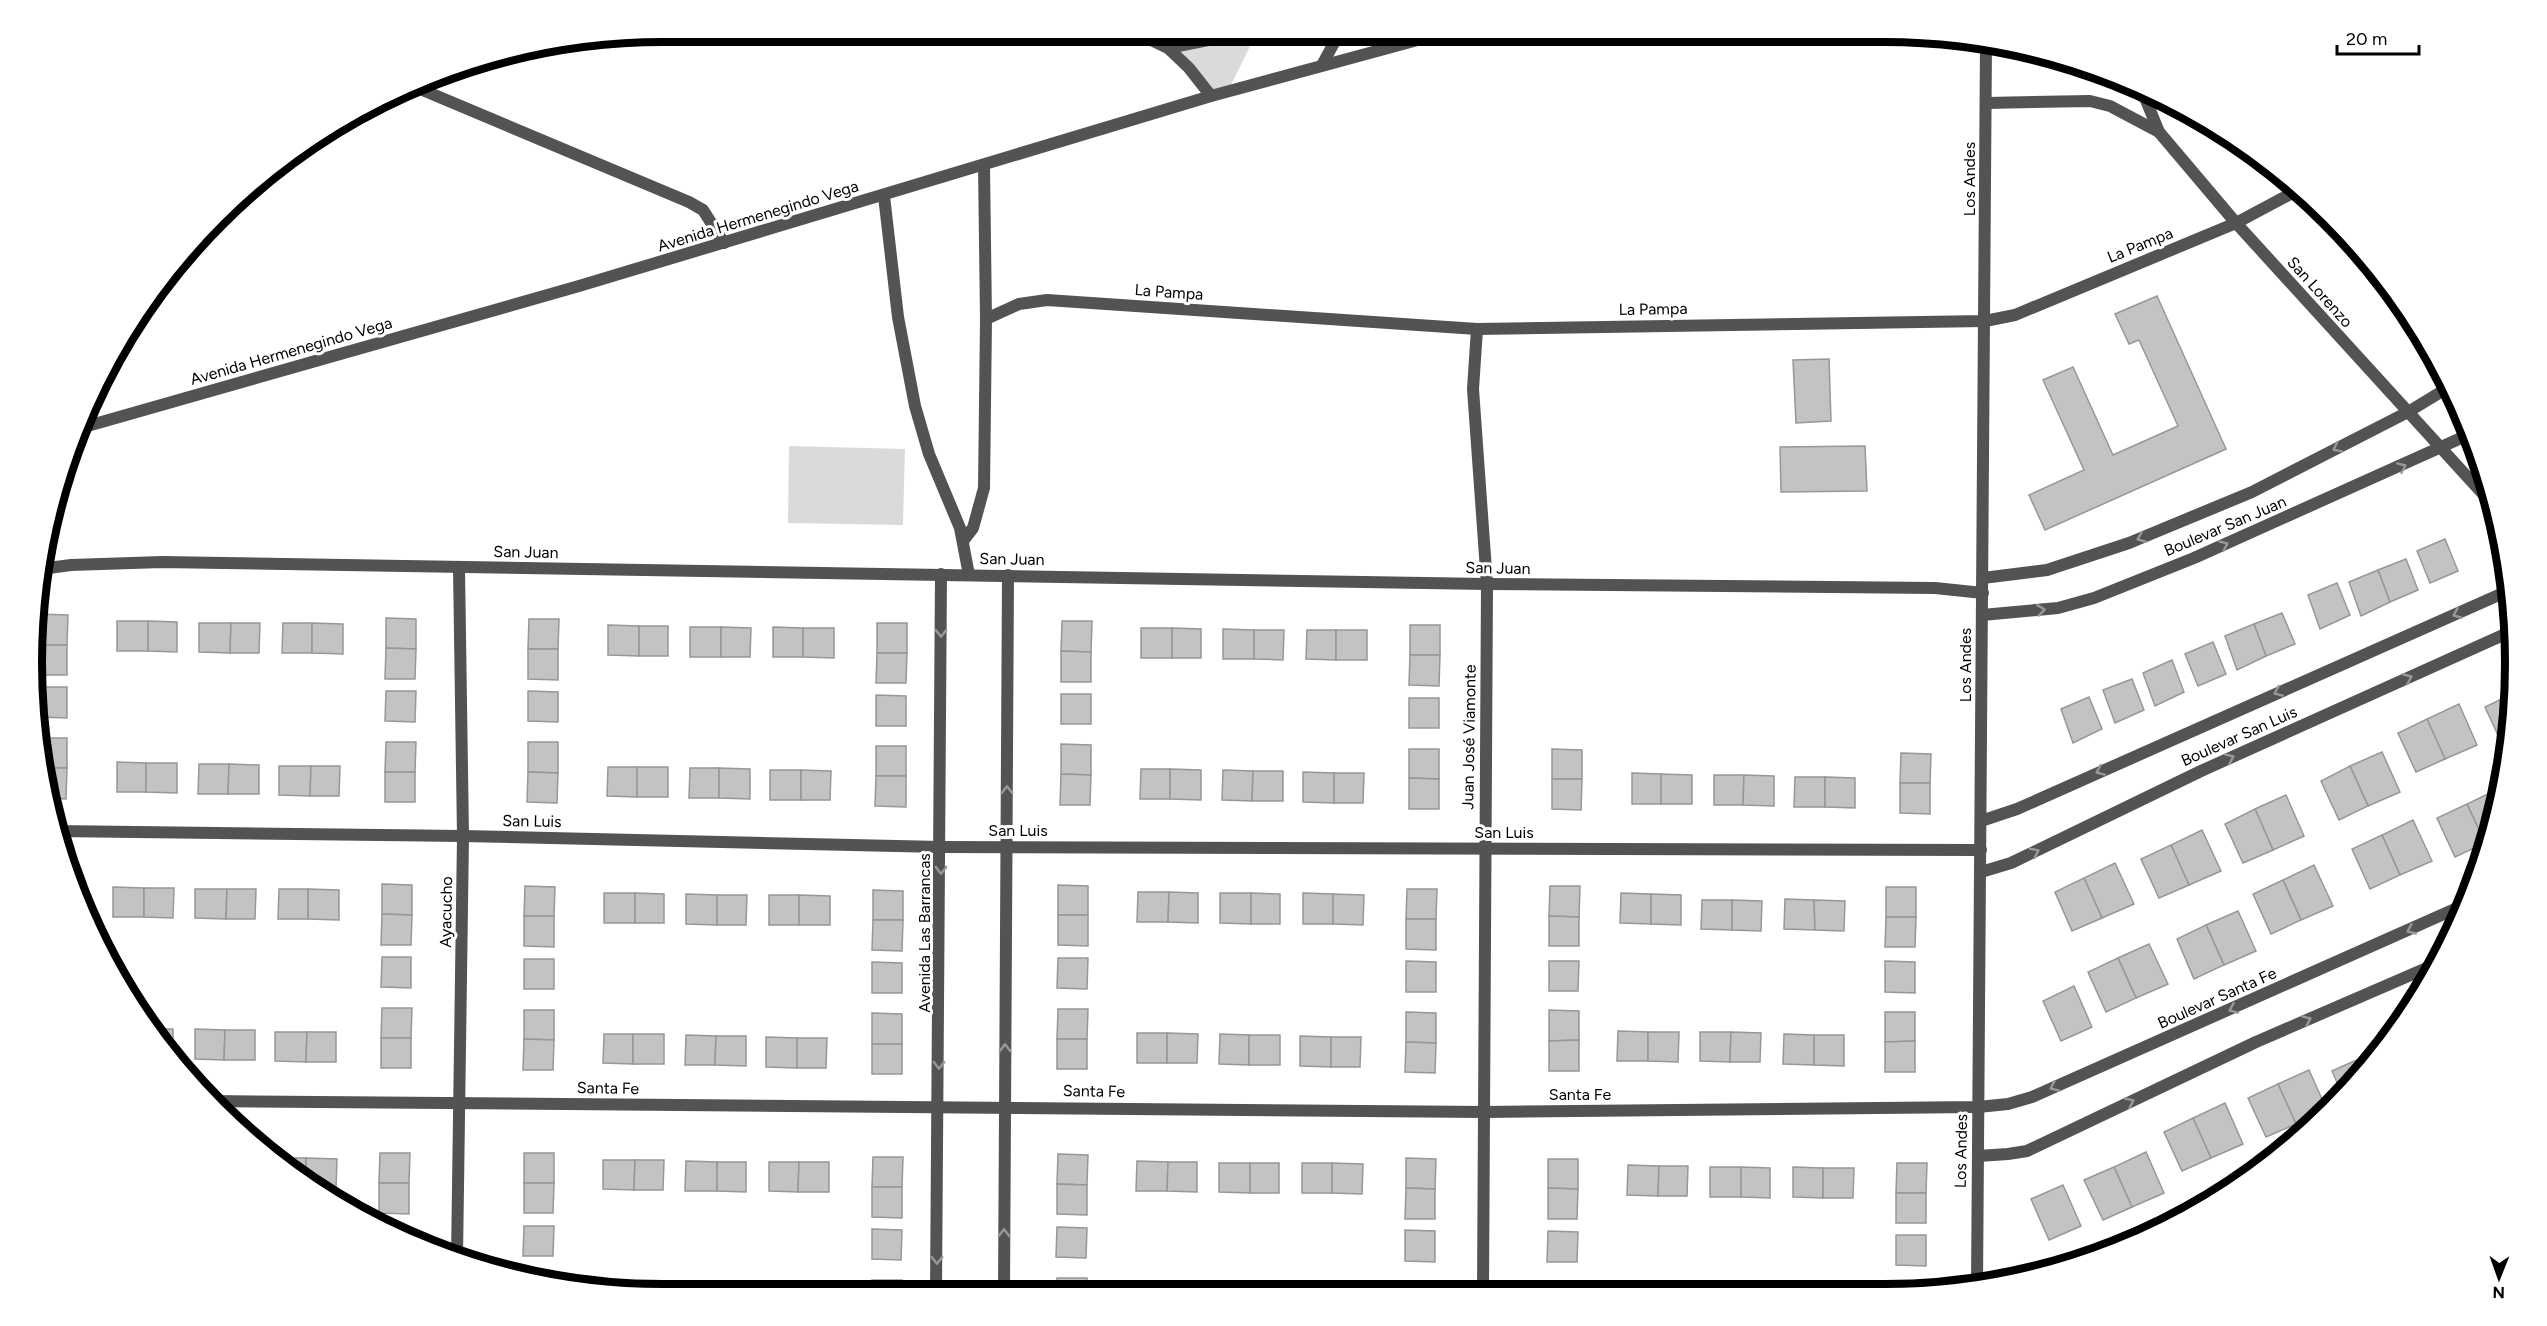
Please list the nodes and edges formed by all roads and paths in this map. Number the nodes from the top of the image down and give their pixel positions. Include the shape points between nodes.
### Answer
1 (1156, 42) edge
2 (1198, 42) edge
3 (1335, 42) edge
4 (1409, 42) edge
5 (1168, 48) junction
6 (1986, 51) edge
7 (1322, 65) junction
8 (423, 90) edge
9 (1211, 96) junction
10 (2146, 100) edge
11 (1986, 103) junction
12 (2159, 132) junction
13 (984, 165) junction
14 (2291, 194) edge
15 (884, 196) junction
16 (2236, 223) junction
17 (724, 243) junction
18 (986, 319) junction
19 (1986, 321) junction
20 (1477, 328) junction
21 (2442, 391) edge
22 (2408, 412) junction
23 (89, 426) edge
24 (2463, 438) edge
25 (2442, 449) junction
26 (2481, 492) edge
27 (963, 541) junction
28 (49, 568) edge
29 (459, 568) junction
30 (941, 574) junction
31 (969, 575) junction
32 (1008, 575) junction
33 (1983, 578) junction
34 (1487, 584) junction
35 (1983, 593) junction
36 (2501, 594) edge
37 (1982, 615) junction
38 (2504, 635) edge
39 (1981, 821) junction
40 (65, 831) edge
41 (463, 836) junction
42 (1006, 846) junction
43 (941, 847) junction
44 (1485, 849) junction
45 (1981, 850) junction
46 (1981, 872) junction
47 (2454, 909) edge
48 (2425, 968) edge
49 (223, 1101) edge
50 (460, 1103) junction
51 (1005, 1107) junction
52 (1978, 1107) junction
53 (939, 1108) junction
54 (1485, 1112) junction
55 (1978, 1156) junction
56 (458, 1249) edge
57 (1977, 1277) edge
58 (936, 1284) edge
59 (1004, 1284) edge
60 (1484, 1284) edge

1 - 5 street
2 - 5 street
3 - 7 street
4 - 7 street, Avenida Hermenegindo Vega
5 - 9 street
6 - 11 street, Los Andes
7 - 9 street, Avenida Hermenegindo Vega
8 - 17 street via 689,202 703,210
9 - 13 street, Avenida Hermenegindo Vega
10 - 12 street, San Lorenzo
11 - 12 street via 2090,101 2110,106
11 - 19 street, Los Andes
12 - 16 street, San Lorenzo
13 - 15 street, Avenida Hermenegindo Vega
13 - 18 street
14 - 16 street, La Pampa
15 - 17 street, Avenida Hermenegindo Vega
15 - 27 street via 898,317 915,406
16 - 19 street, La Pampa via 2014,315
16 - 22 street, San Lorenzo
17 - 23 street, Avenida Hermenegindo Vega
18 - 20 street, La Pampa via 1019,304 1047,300
18 - 27 street via 984,488 973,528
19 - 20 street, La Pampa
19 - 33 street, Los Andes
20 - 34 street, Juan José Viamonte via 1473,388
21 - 22 street, Boulevar San Juan
22 - 25 street, San Lorenzo
22 -> 33 street, Boulevar San Juan via 2252,492 2129,543 2047,570
24 - 25 street, Boulevar San Juan
25 - 26 street, San Lorenzo
37 -> 25 street, Boulevar San Juan via 2058,608 2094,598
27 - 31 street
28 - 29 street, San Juan via 71,564 162,562
29 - 30 street, San Juan
29 - 41 street, Ayacucho
30 - 31 street, San Juan
30 -> 43 street, Avenida Las Barrancas
31 - 32 street, San Juan
32 - 34 street, San Juan
42 -> 32 street
33 - 35 street, Los Andes
34 - 35 street, San Juan via 1935,588
34 - 44 street, Juan José Viamonte
35 - 37 street, Los Andes
36 -> 39 street, Boulevar San Luis via 2017,809
37 - 39 street, Los Andes
46 -> 38 street, Boulevar San Luis via 2011,863 2200,771
39 - 45 street, Los Andes
40 - 41 street, San Luis
41 - 43 street, San Luis
41 - 50 street, Ayacucho
42 - 43 street, San Luis
42 - 44 street, San Luis
51 -> 42 street
43 -> 53 street, Avenida Las Barrancas
44 - 45 street, San Luis
44 - 54 street, Juan José Viamonte
45 - 46 street, Los Andes
46 - 52 street, Los Andes
47 -> 52 street, Boulevar Santa Fe via 2032,1097
55 -> 48 street via 2027,1151 2256,1042
49 - 50 street, Santa Fe
50 - 53 street, Santa Fe
50 - 56 street, Ayacucho
51 - 53 street, Santa Fe
51 - 54 street, Santa Fe
59 -> 51 street
52 - 54 street, Santa Fe
52 - 55 street, Los Andes
53 -> 58 street, Avenida Las Barrancas
54 - 60 street, Juan José Viamonte
55 - 57 street, Los Andes

